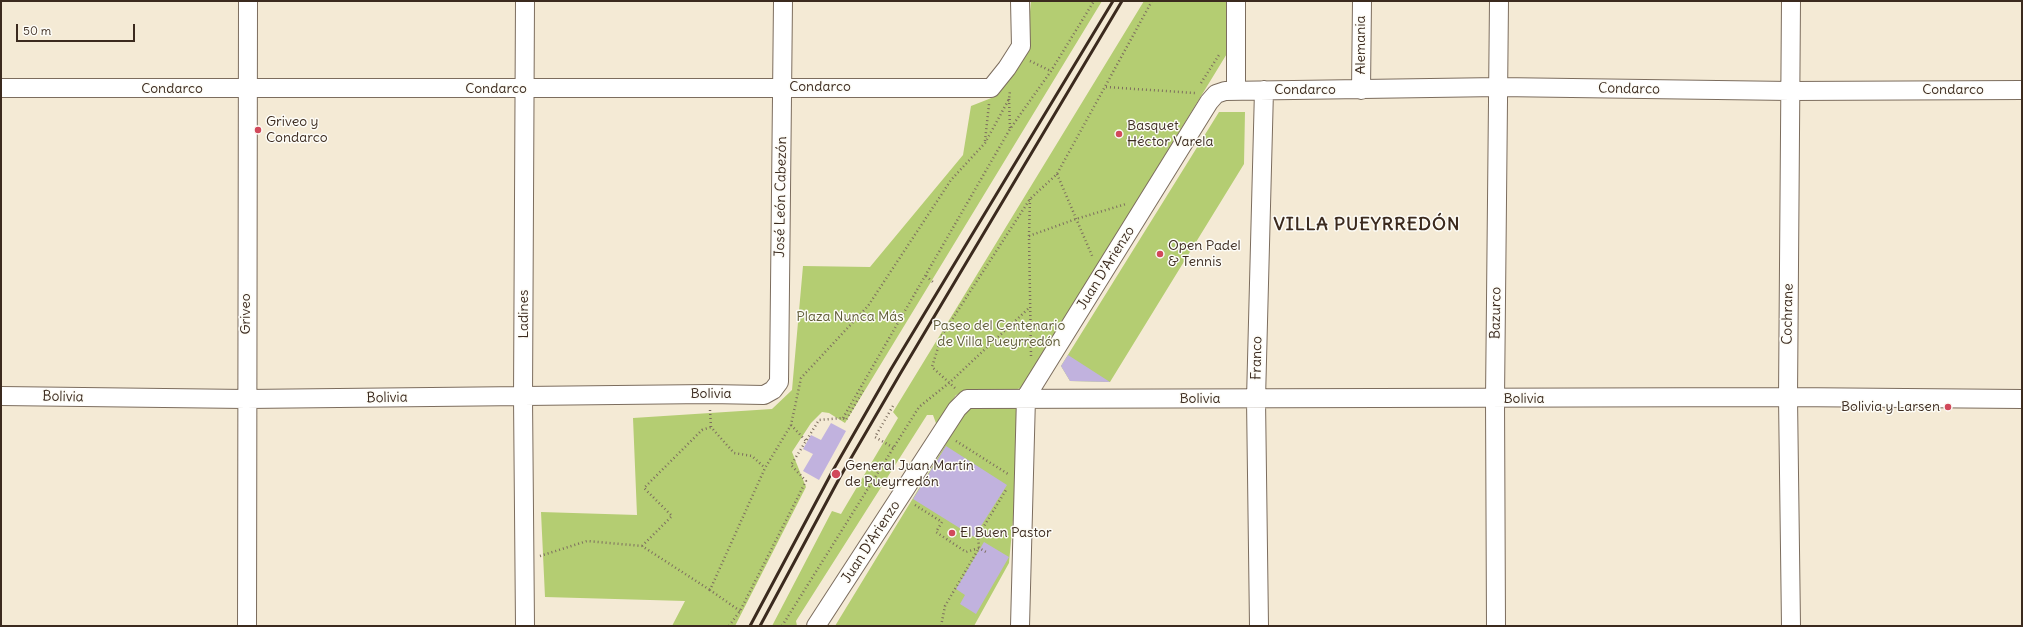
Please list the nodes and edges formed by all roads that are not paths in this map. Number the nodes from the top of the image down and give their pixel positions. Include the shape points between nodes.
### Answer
1 (248, 1) edge
2 (526, 1) edge
3 (782, 1) edge
4 (1020, 1) edge
5 (1236, 1) edge
6 (1362, 1) edge
7 (1498, 1) edge
8 (1791, 1) edge
9 (782, 87) junction
10 (1498, 87) junction
11 (1, 88) edge
12 (248, 89) junction
13 (525, 89) junction
14 (1236, 90) junction
15 (1264, 90) junction
16 (1361, 90) junction
17 (2022, 90) edge
18 (1790, 91) junction
19 (773, 390) joint
20 (1, 396) edge
21 (523, 397) junction
22 (1026, 397) junction
23 (1788, 397) junction
24 (246, 399) junction
25 (1256, 399) junction
26 (1495, 399) junction
27 (2022, 399) edge
28 (247, 626) edge
29 (525, 626) edge
30 (816, 626) edge
31 (1020, 626) edge
32 (1259, 626) edge
33 (1496, 626) edge
34 (1791, 626) edge

1 - 12 street, Griveo
2 - 13 street, Ladines
3 - 9 street, José León Cabezón
4 - 9 street, Condarco via 1020,46 991,88
5 - 14 street
6 - 16 street, Alemania
7 - 10 street, Bazurco
8 - 18 street, Cochrane
9 - 13 street, Condarco
9 - 19 street, José León Cabezón via 779,382
10 - 16 street, Condarco
10 - 18 street, Condarco
10 - 26 street, Bazurco
11 - 12 street, Condarco
12 - 13 street, Condarco
12 - 24 street, Griveo
13 - 21 street, Ladines
14 - 15 street, Condarco
14 - 22 street, Juan D’Arienzo via 1202,98
15 - 16 street, Condarco
15 - 25 street, Franco
17 - 18 street, Condarco
18 - 23 street, Cochrane
19 - 21 street, Bolivia via 764,395
20 - 24 street, Bolivia
21 - 24 street, Bolivia
21 - 29 street, Ladines
22 - 25 street, Bolivia
22 - 30 street, Juan D’Arienzo via 967,399 957,409
22 - 31 street via 1019,481
23 - 26 street, Bolivia
23 - 27 street, Bolivia
23 - 34 street, Cochrane
24 - 28 street, Griveo
25 - 26 street, Bolivia
25 - 32 street, Franco
26 - 33 street, Bazurco

